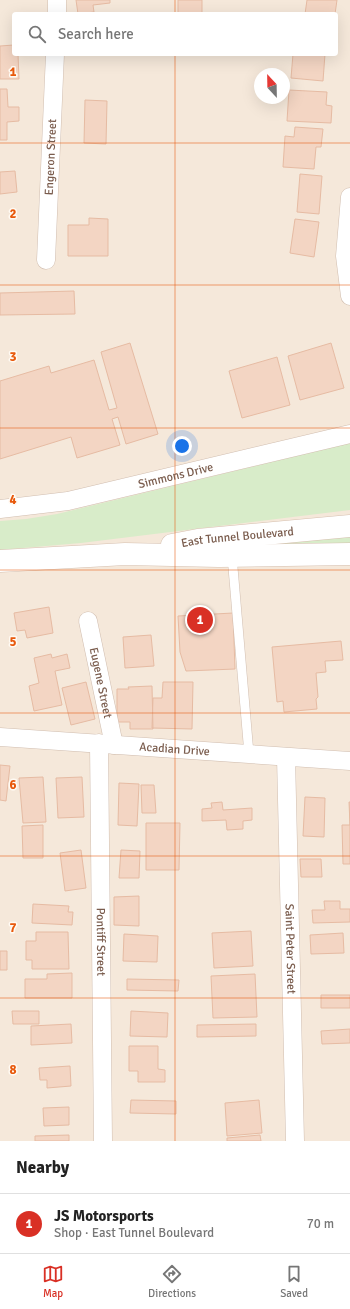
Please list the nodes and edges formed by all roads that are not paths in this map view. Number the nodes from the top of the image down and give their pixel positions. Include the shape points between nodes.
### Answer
1 (57, 0) edge
2 (56, 12) edge
3 (55, 56) edge
4 (350, 197) edge
5 (46, 260) dead end
6 (350, 296) edge
7 (350, 434) edge
8 (0, 509) edge
9 (350, 526) edge
10 (125, 554) junction
11 (350, 554) edge
12 (232, 556) junction
13 (0, 561) edge
14 (88, 621) dead end
15 (0, 737) edge
16 (107, 744) junction
17 (249, 754) junction
18 (286, 757) junction
19 (350, 761) edge
20 (103, 1141) edge
21 (295, 1141) edge

1 - 2 street
3 - 5 street, Engeron Street
4 - 6 street via 345,256
7 - 8 street, Simmons Drive via 68,501
9 - 10 main road, East Tunnel Boulevard via 198,540
10 - 12 main road, East Tunnel Boulevard
10 - 13 main road, East Tunnel Boulevard
11 - 12 main road, East Tunnel Boulevard
12 - 17 lane
14 - 16 street, Eugene Street
15 - 16 street, Acadian Drive
16 - 17 street, Acadian Drive
16 - 20 street, Pontiff Street
17 - 18 street, Acadian Drive
18 - 19 street, Acadian Drive
18 - 21 street, Saint Peter Street

